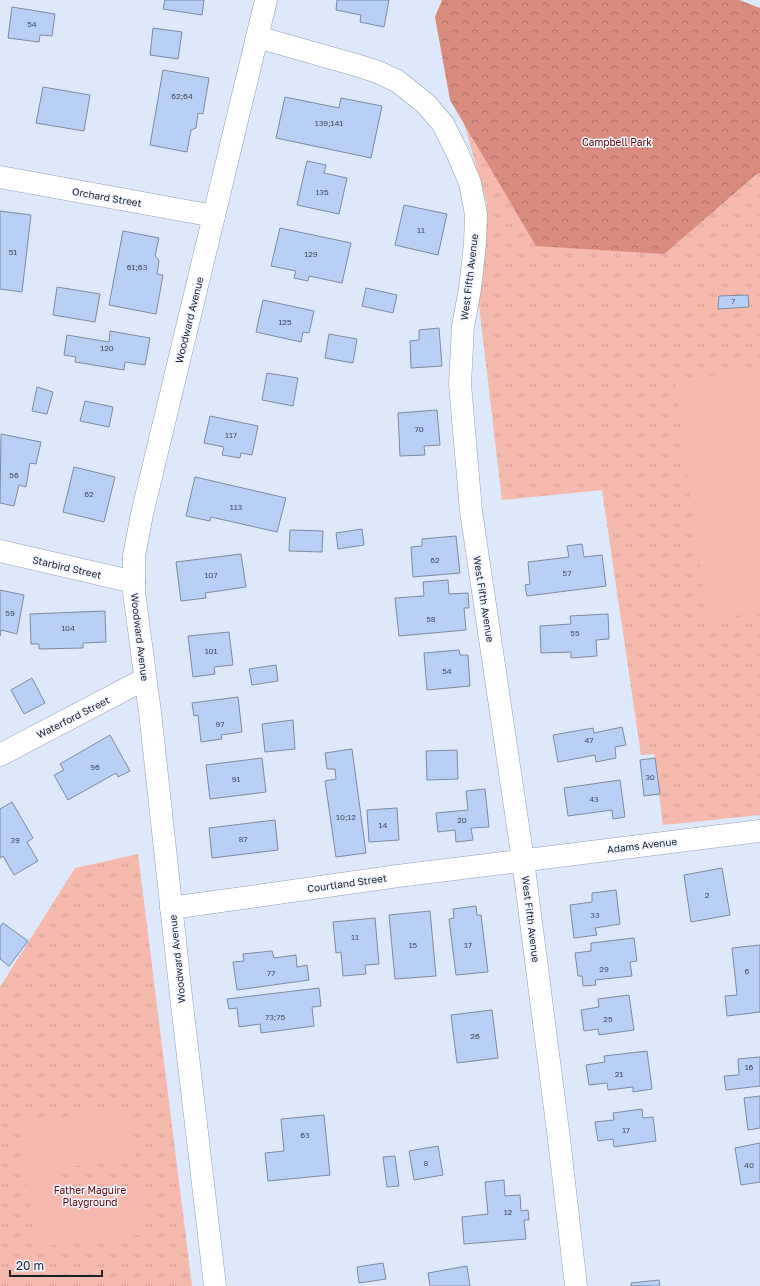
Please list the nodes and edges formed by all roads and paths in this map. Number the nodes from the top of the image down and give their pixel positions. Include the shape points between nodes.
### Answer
1 (266, 0) edge
2 (257, 38) junction
3 (0, 177) edge
4 (214, 216) junction
5 (0, 551) edge
6 (134, 582) junction
7 (145, 679) junction
8 (0, 755) edge
9 (760, 831) edge
10 (524, 860) junction
11 (171, 908) junction
12 (216, 1286) edge
13 (576, 1286) edge

1 - 2 street, Woodward Avenue
2 - 4 street, Woodward Avenue
2 - 10 street, West Fifth Avenue via 356,64 397,81 426,104 443,124 470,183 476,214 475,244 463,326 460,384 471,511
3 - 4 street, Orchard Street
4 - 6 street, Woodward Avenue via 142,514 134,556
5 - 6 street, Starbird Street
6 - 7 street, Woodward Avenue
7 - 8 street, Waterford Street
7 - 11 street, Woodward Avenue
9 - 10 street, Adams Avenue
10 - 11 street, Courtland Street
10 - 13 street, West Fifth Avenue
11 - 12 street, Woodward Avenue

